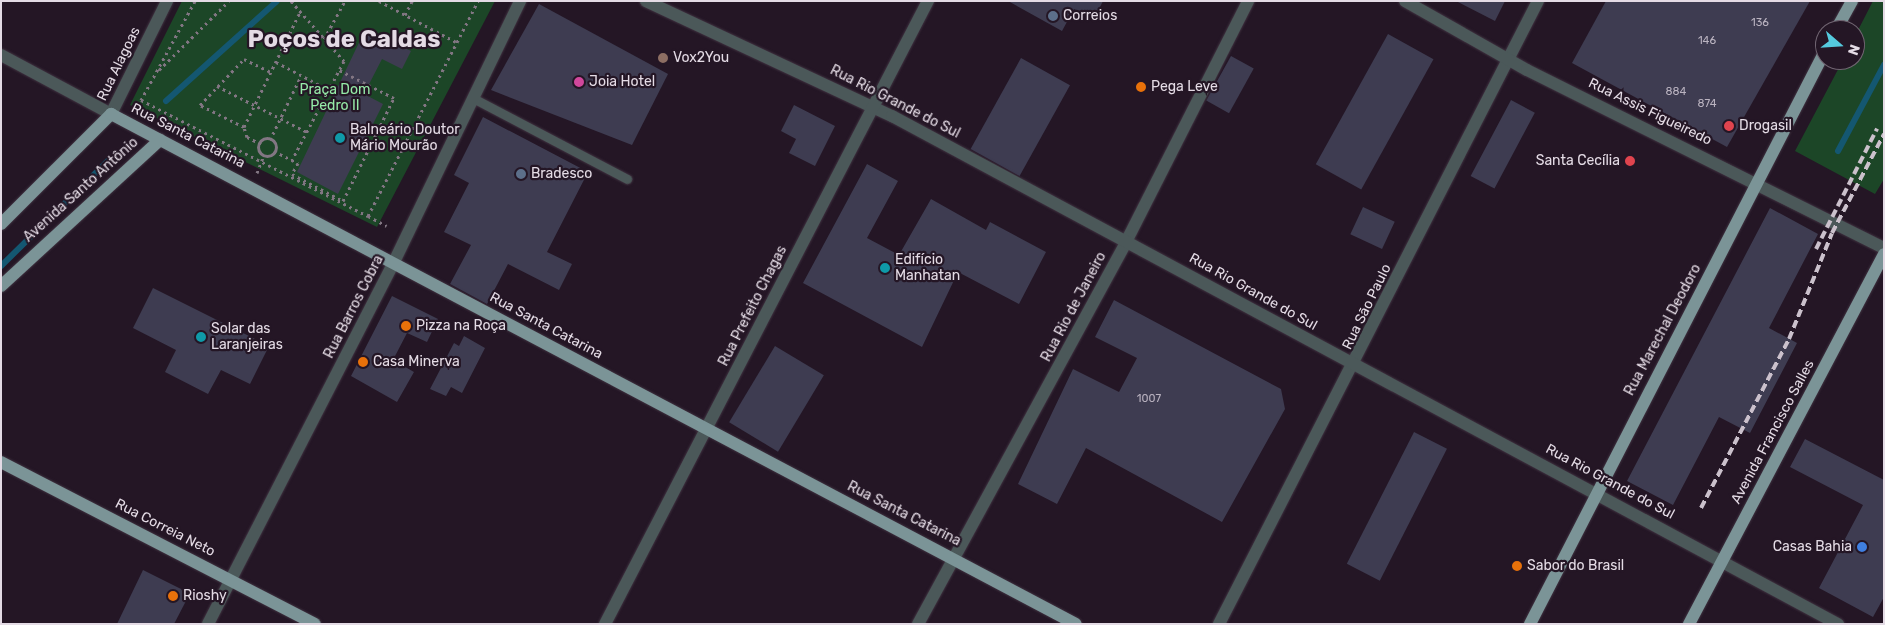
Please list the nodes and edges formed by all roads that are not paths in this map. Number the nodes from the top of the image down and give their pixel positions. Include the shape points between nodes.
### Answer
1 (167, 1) edge
2 (520, 1) edge
3 (646, 1) edge
4 (928, 1) edge
5 (1248, 1) edge
6 (1405, 1) edge
7 (1538, 1) edge
8 (1852, 1) edge
9 (1842, 20) edge
10 (1, 55) edge
11 (1507, 59) junction
12 (1815, 70) edge
13 (473, 98) junction
14 (873, 106) junction
15 (111, 114) junction
16 (160, 140) junction
17 (626, 179) dead end
18 (1757, 181) junction
19 (1, 224) edge
20 (1127, 240) junction
21 (1884, 248) edge
22 (1884, 254) edge
23 (394, 262) junction
24 (1, 286) edge
25 (1355, 365) junction
26 (707, 429) junction
27 (1, 462) edge
28 (1595, 491) junction
29 (955, 558) junction
30 (1722, 559) junction
31 (232, 579) junction
32 (208, 624) edge
33 (315, 624) edge
34 (604, 624) edge
35 (918, 624) edge
36 (1076, 624) edge
37 (1219, 624) edge
38 (1530, 624) edge
39 (1689, 624) edge
40 (1838, 624) edge

1 - 15 street, Rua Alagoas
2 - 13 street, Rua Barros Cobra
3 - 14 street, Rua Rio Grande do Sul
4 - 14 street, Rua Prefeito Chagas
5 - 20 street, Rua Rio de Janeiro
6 - 11 street, Rua Assis Figueiredo
7 - 11 street, Rua São Paulo
8 - 9 main road
10 - 15 street, Rua Santa Catarina
11 - 18 street, Rua Assis Figueiredo
11 - 25 street, Rua São Paulo
12 - 18 main road, Rua Marechal Deodoro
13 - 17 lane
13 - 23 street, Rua Barros Cobra
14 - 20 street, Rua Rio Grande do Sul
14 - 26 street, Rua Prefeito Chagas
15 - 16 main road, Rua Santa Catarina
15 - 19 main road
16 - 23 main road, Rua Santa Catarina
16 - 24 main road, Avenida Santo Antônio
18 - 21 street, Rua Assis Figueiredo
18 - 28 main road, Rua Marechal Deodoro
20 - 25 street, Rua Rio Grande do Sul
20 - 29 street, Rua Rio de Janeiro
22 - 30 main road, Avenida Francisco Salles
23 - 26 main road, Rua Santa Catarina
23 - 31 street, Rua Barros Cobra
25 - 28 street, Rua Rio Grande do Sul
25 - 37 street, Rua São Paulo
26 - 29 main road, Rua Santa Catarina
26 - 34 street, Rua Prefeito Chagas
27 - 31 main road, Rua Correia Neto
28 - 30 street, Rua Rio Grande do Sul
28 - 38 main road, Rua Marechal Deodoro
29 - 35 street, Rua Rio de Janeiro
29 - 36 main road, Rua Santa Catarina
30 - 39 main road, Avenida Francisco Salles
30 - 40 street, Rua Rio Grande do Sul
31 - 32 street, Rua Barros Cobra
31 - 33 main road, Rua Correia Neto

